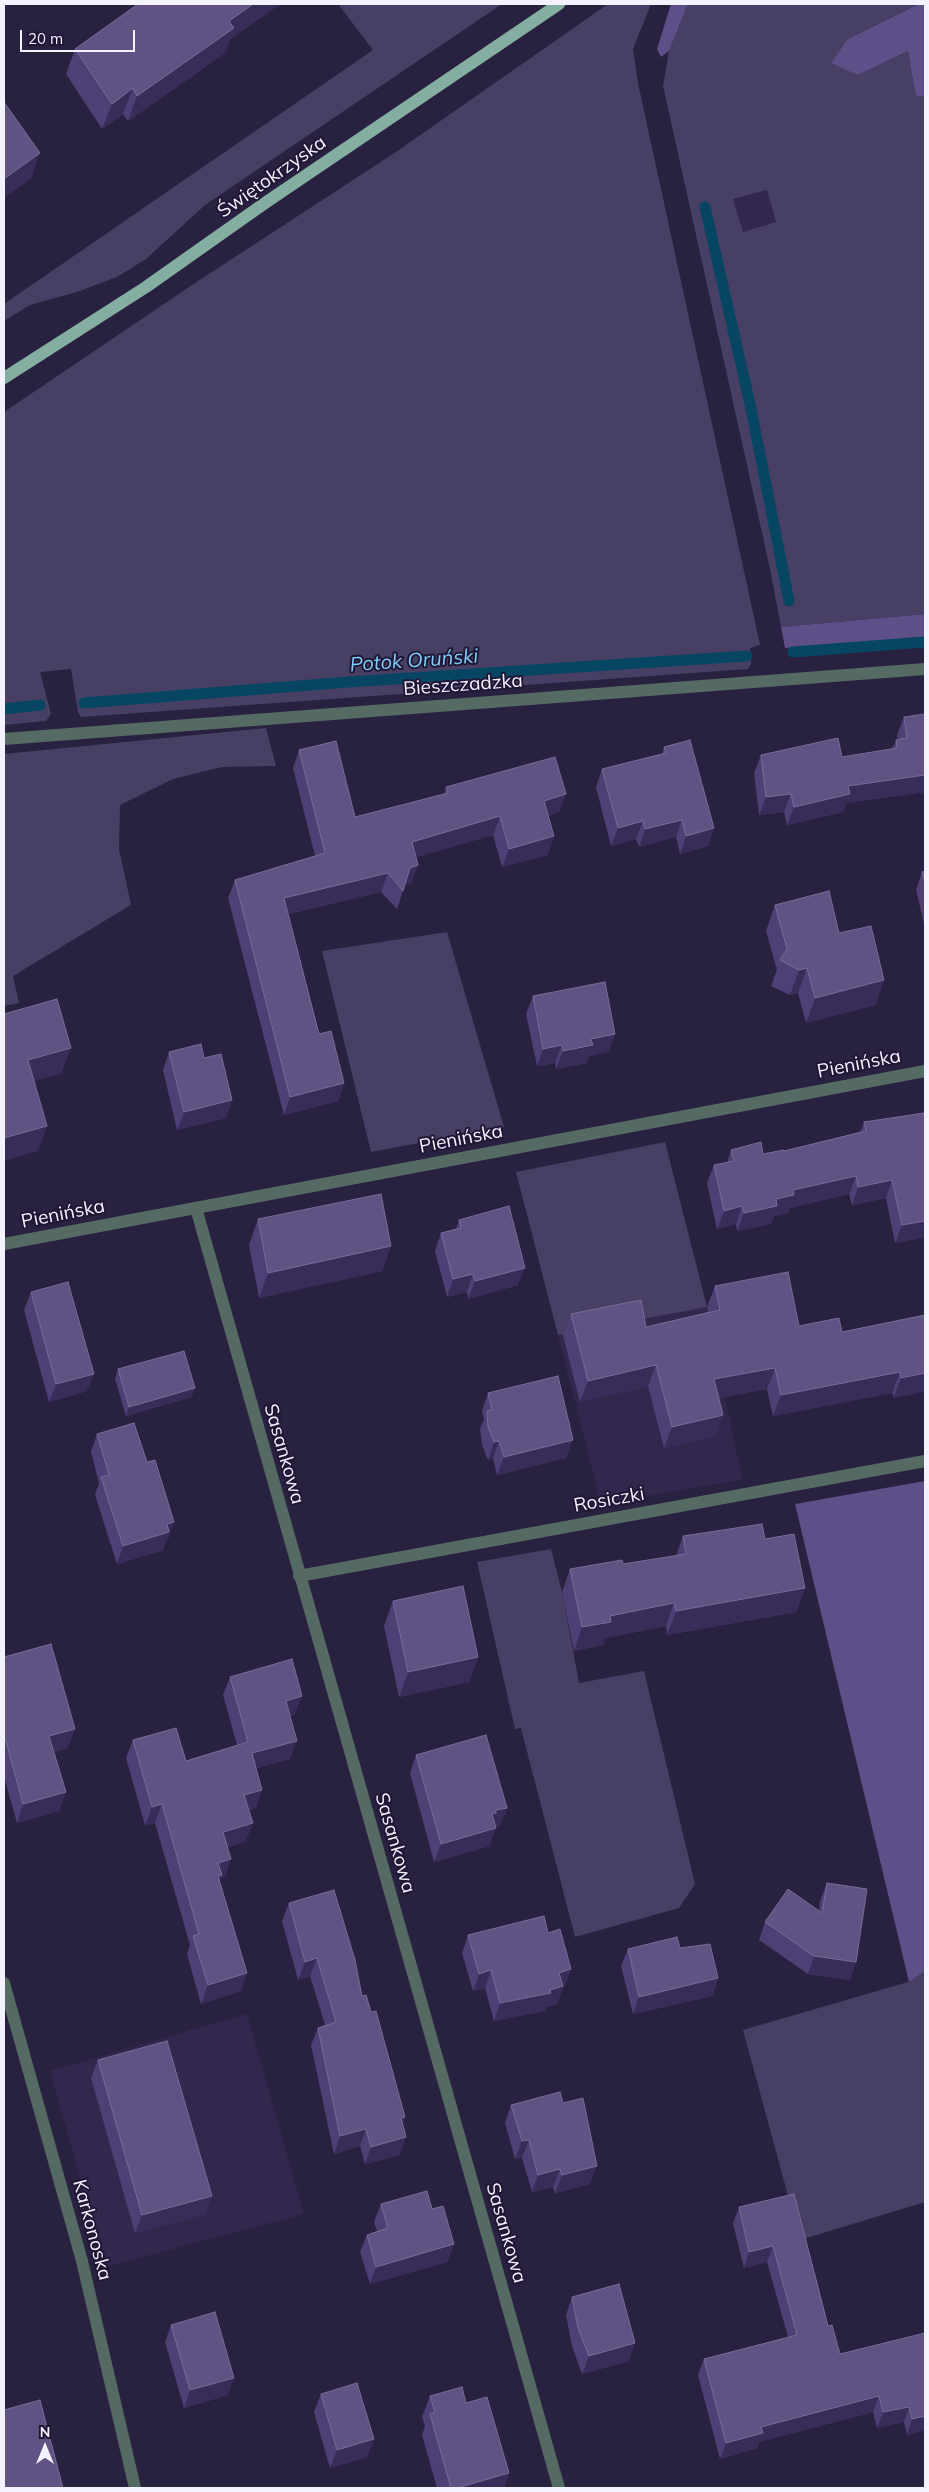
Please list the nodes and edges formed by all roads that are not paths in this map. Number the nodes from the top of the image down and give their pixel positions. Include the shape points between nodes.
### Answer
1 (559, 4) edge
2 (4, 378) edge
3 (925, 668) edge
4 (4, 739) edge
5 (925, 1071) edge
6 (196, 1208) junction
7 (4, 1244) edge
8 (925, 1461) edge
9 (299, 1576) junction
10 (4, 1983) edge
11 (135, 2488) edge
12 (559, 2488) edge

1 - 2 main road, Świętokrzyska via 146,287
3 - 4 street, Bieszczadzka
5 - 6 street, Pienińska
6 - 7 street, Pienińska
6 - 9 street, Sasankowa
8 - 9 street, Rosiczki
9 - 12 street, Sasankowa
10 - 11 street, Karkonoska via 82,2261

